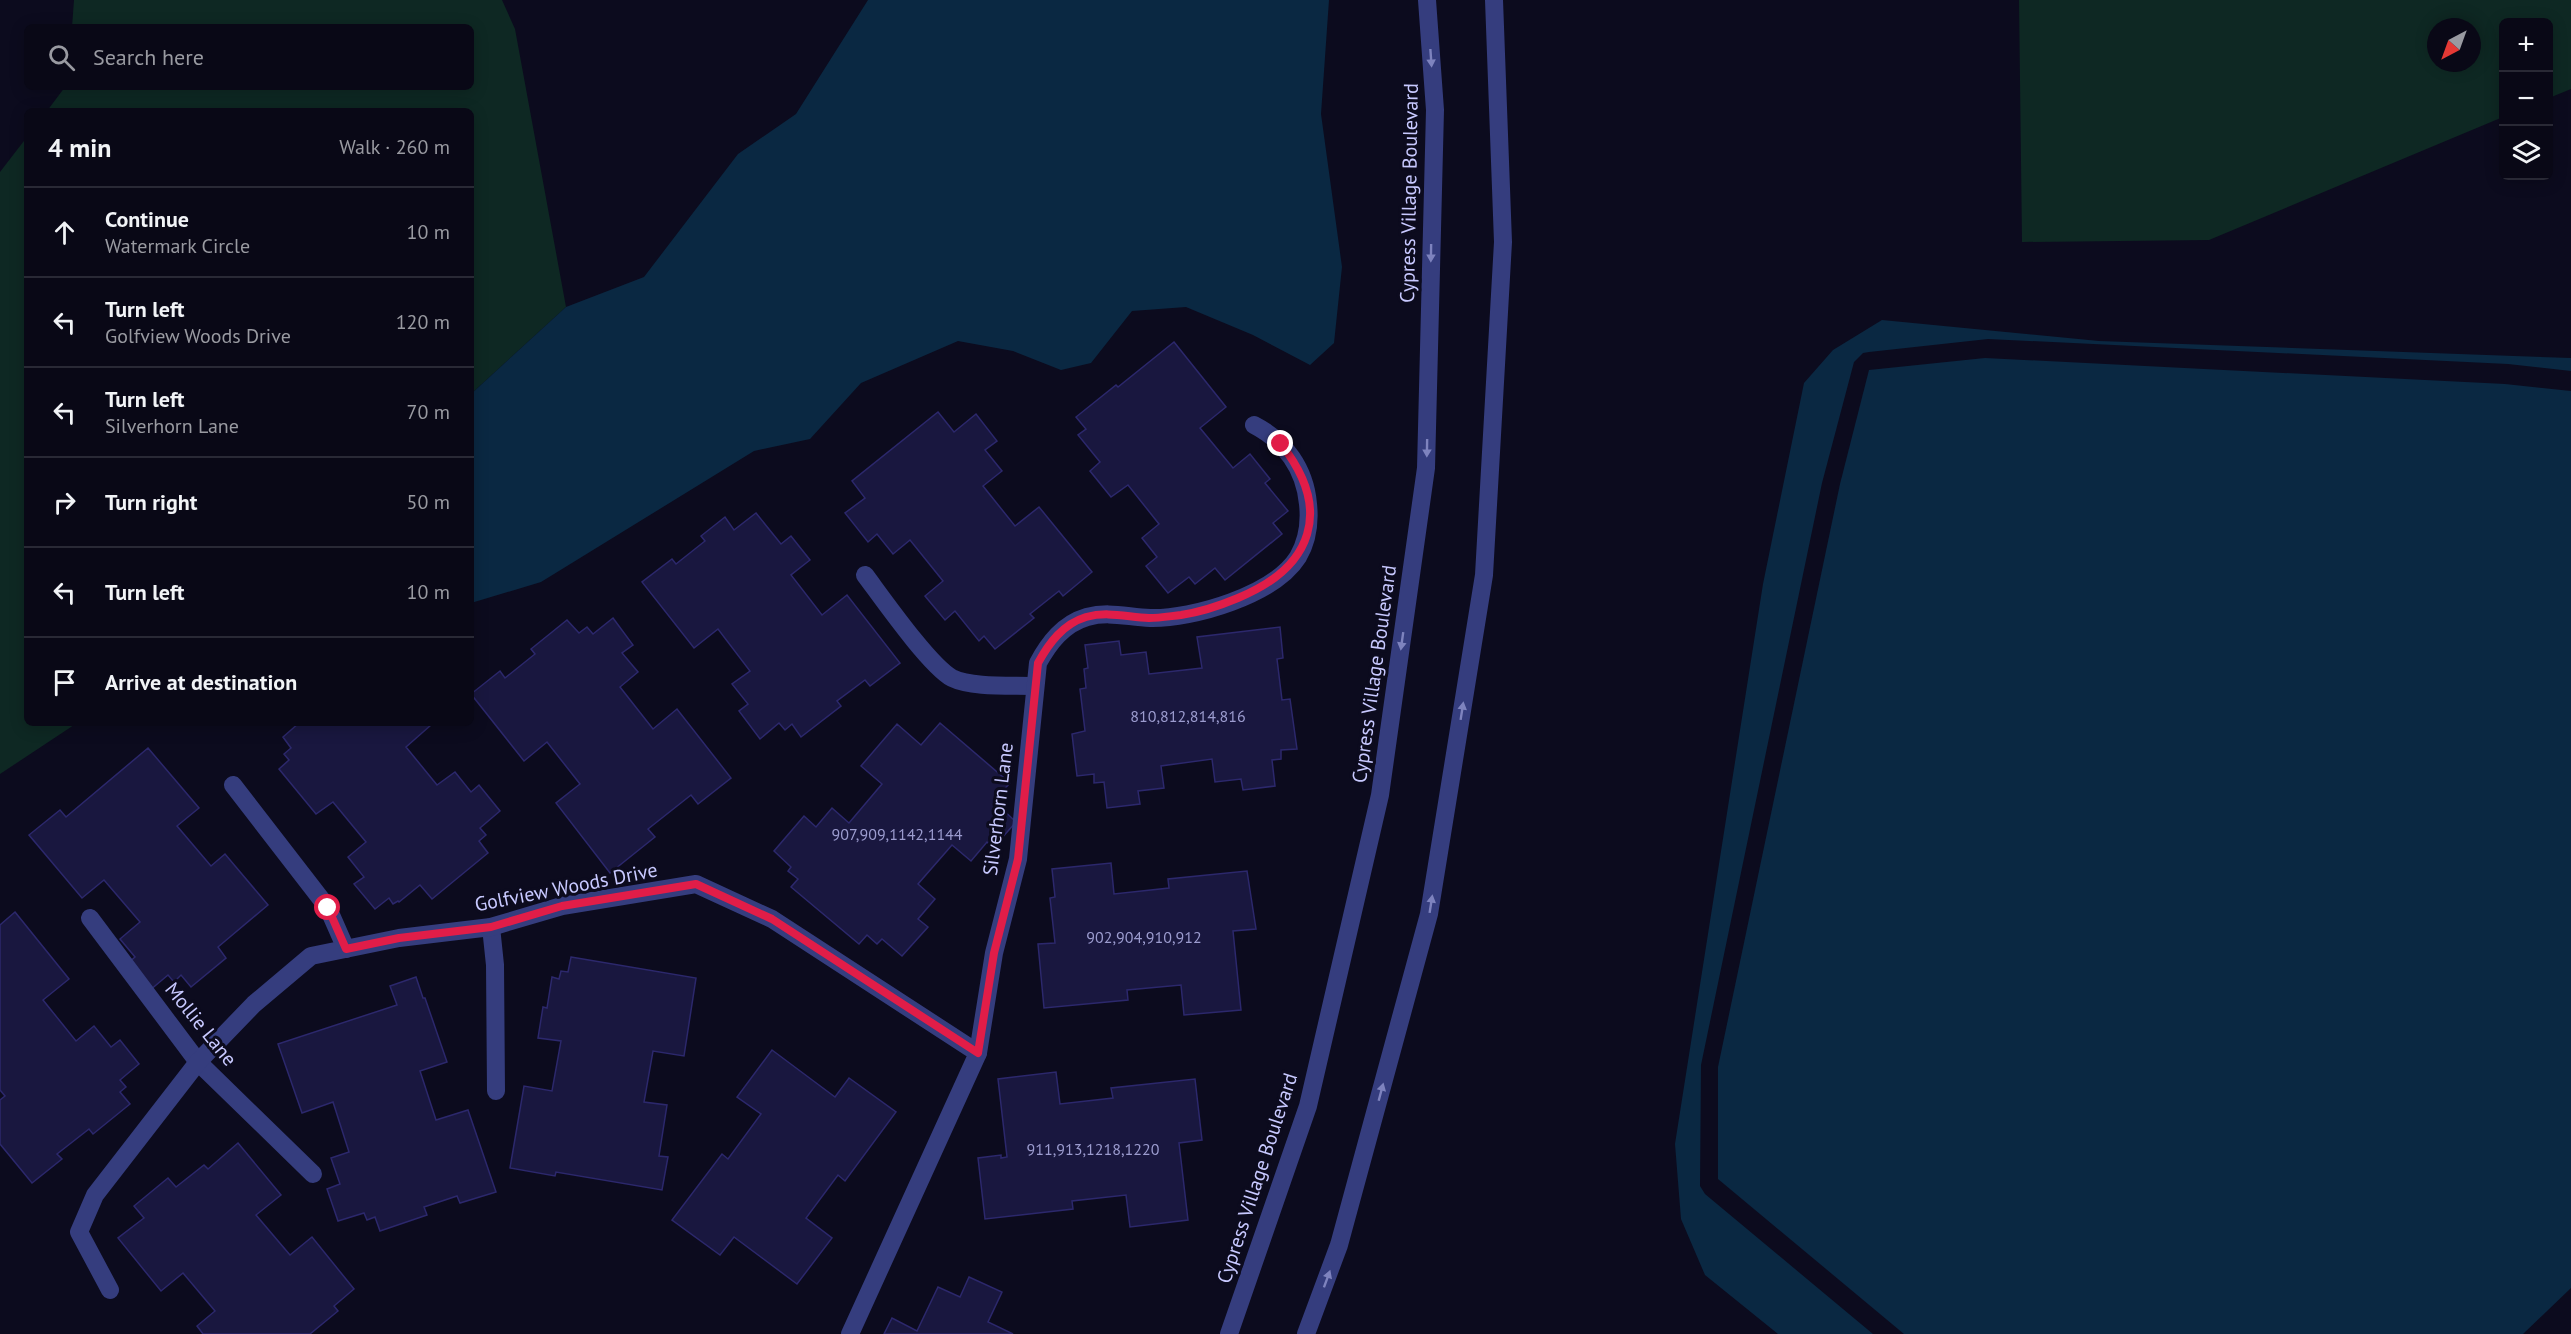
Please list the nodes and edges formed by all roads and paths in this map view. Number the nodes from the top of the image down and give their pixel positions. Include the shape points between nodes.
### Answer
1 (1427, 0) edge
2 (1494, 0) edge
3 (1254, 425) dead end
4 (865, 575) dead end
5 (1035, 686) junction
6 (233, 785) dead end
7 (90, 918) dead end
8 (491, 927) junction
9 (346, 949) junction
10 (978, 1053) junction
11 (198, 1062) junction
12 (496, 1090) dead end
13 (313, 1174) dead end
14 (110, 1290) dead end
15 (850, 1334) edge
16 (1228, 1334) edge
17 (1306, 1334) edge

1 -> 16 street, Cypress Village Boulevard via 1435,110 1426,468 1380,795 1308,1106
17 -> 2 street via 1339,1245 1429,914 1484,575 1503,242
3 - 5 street, Silverhorn Lane via 1269,433 1292,457 1307,492 1310,519 1297,558 1284,572 1248,594 1204,611 1150,618 1109,613 1084,618 1066,627 1049,643 1038,663
4 - 5 street via 935,664 953,678 981,684
5 - 10 street, Silverhorn Lane via 1018,859 994,953
6 - 9 street via 328,908
7 - 11 street, Mollie Lane
8 - 9 street, Golfview Woods Drive
8 - 10 street, Golfview Woods Drive via 562,906 696,884 772,919
8 - 12 street
9 - 11 street, Golfview Woods Drive via 311,956 254,1004
10 - 15 street
11 - 13 street, Mollie Lane
11 - 14 street, Golfview Woods Drive via 95,1195 79,1232

